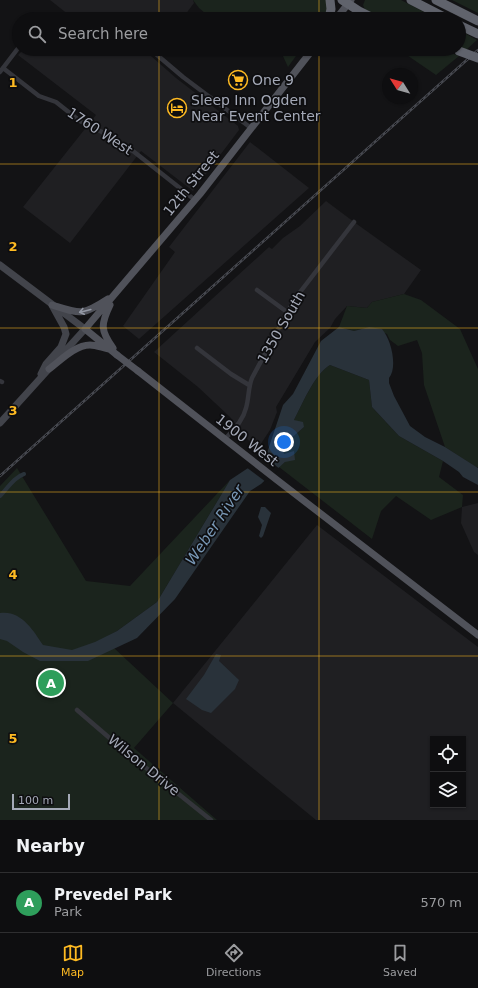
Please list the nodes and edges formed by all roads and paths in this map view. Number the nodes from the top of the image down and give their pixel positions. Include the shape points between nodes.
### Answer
1 (330, 0) edge
2 (411, 0) edge
3 (436, 0) edge
4 (347, 1) edge
5 (330, 12) edge
6 (340, 12) edge
7 (364, 12) edge
8 (434, 12) edge
9 (460, 12) edge
10 (466, 15) edge
11 (478, 21) edge
12 (466, 28) edge
13 (478, 34) edge
14 (466, 54) edge
15 (12, 56) edge
16 (158, 56) edge
17 (308, 56) edge
18 (478, 58) edge
19 (2, 70) edge
20 (251, 128) junction
21 (195, 200) junction
22 (354, 222) dead end
23 (0, 265) edge
24 (257, 290) dead end
25 (115, 295) junction
26 (52, 305) junction
27 (287, 312) junction
28 (85, 329) junction
29 (197, 348) dead end
30 (110, 349) junction
31 (118, 355) junction
32 (49, 369) junction
33 (36, 383) junction
34 (249, 385) junction
35 (0, 423) edge
36 (225, 439) junction
37 (478, 635) edge
38 (77, 710) dead end
39 (211, 820) edge

1 - 5 highway
2 - 8 highway
3 - 9 highway
4 - 6 main road
4 - 7 highway
10 - 11 highway
12 - 13 highway
14 - 18 highway, bridge
15 - 19 street
16 - 20 street
17 - 20 main road, 12th Street
19 - 21 street, 1760 West via 39,96 56,102 80,121 133,151
20 - 21 main road, 12th Street
21 - 25 main road, 12th Street
22 - 27 street, 1350 South
23 - 26 main road, 1900 West
24 - 27 street
25 -> 26 main road via 81,313
25 - 28 main road, 12th Street
25 - 31 main road via 103,319 102,327 105,337
26 - 28 main road, 1900 West
26 - 33 main road via 66,334 61,347 46,364
27 - 34 street, 1350 South
28 - 30 main road, 1900 West
28 - 32 main road
29 - 34 street
30 - 31 main road, 1900 West
30 - 32 main road via 84,346
31 - 36 main road, 1900 West, bridge
32 - 33 main road
33 - 35 main road
34 - 36 street, 1350 South via 243,417
36 - 37 main road, 1900 West
38 - 39 street, Wilson Drive

